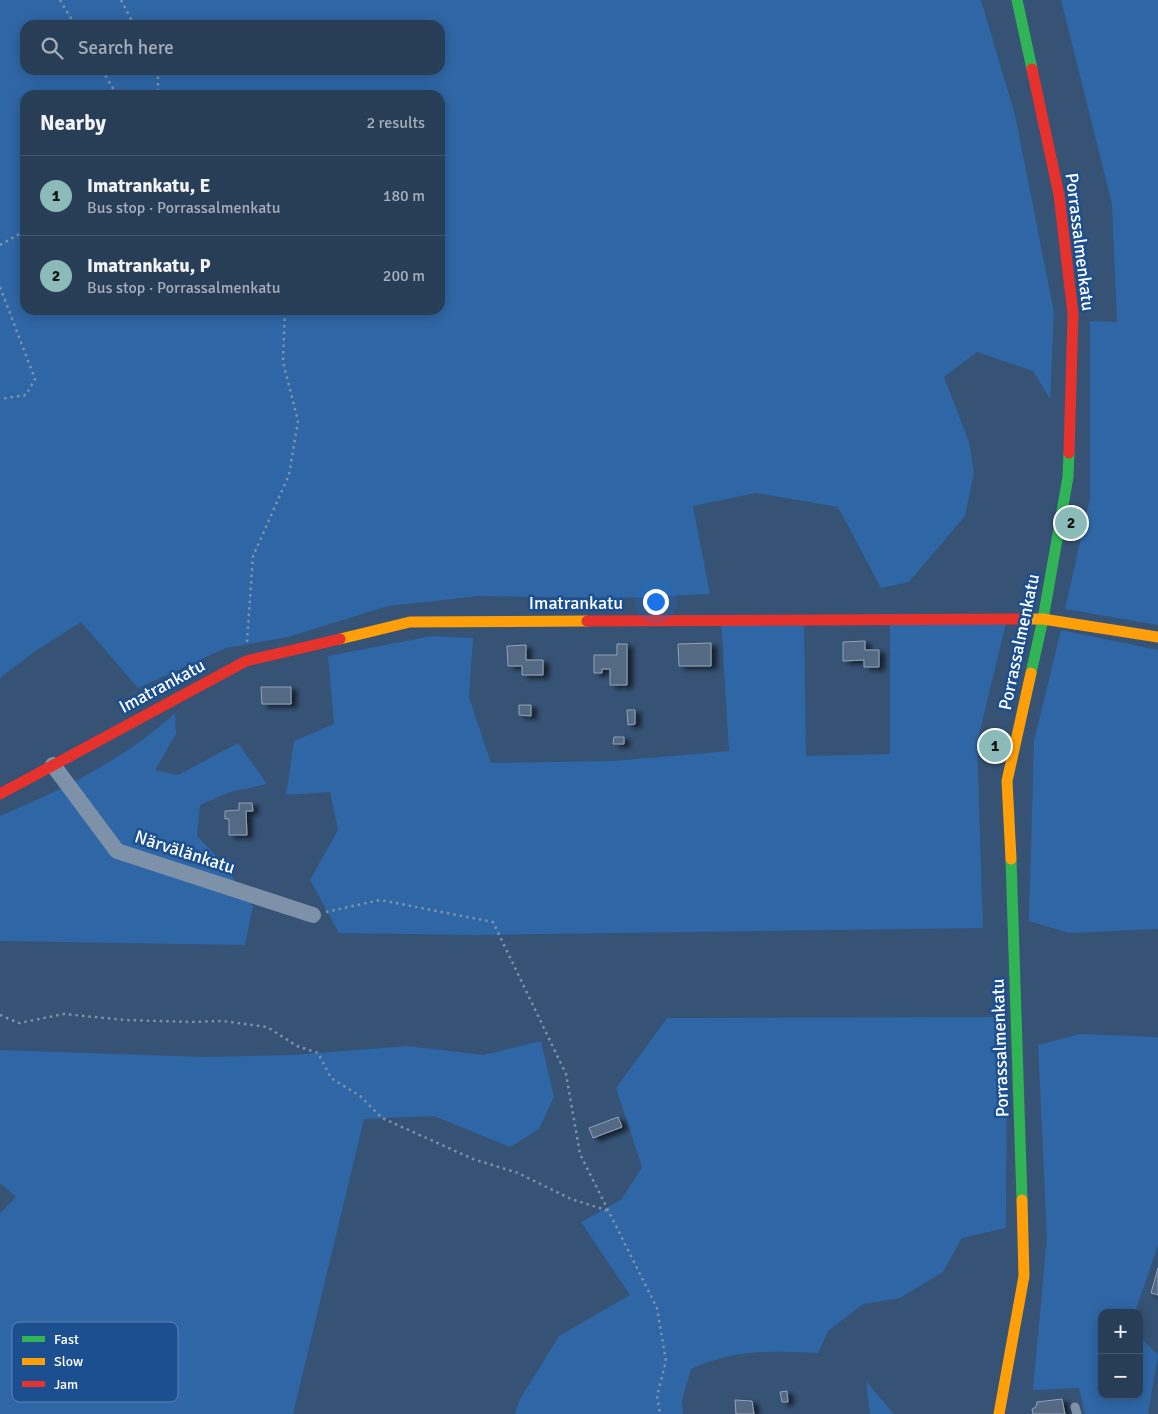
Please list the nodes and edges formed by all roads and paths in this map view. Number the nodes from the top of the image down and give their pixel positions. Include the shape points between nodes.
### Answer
1 (60, 0) edge
2 (121, 0) edge
3 (1016, 0) edge
4 (72, 20) edge
5 (131, 20) edge
6 (105, 75) edge
7 (158, 75) edge
8 (114, 90) edge
9 (158, 90) edge
10 (20, 234) edge
11 (0, 245) edge
12 (0, 287) edge
13 (285, 315) edge
14 (0, 399) edge
15 (1043, 619) junction
16 (1158, 636) edge
17 (246, 661) junction
18 (53, 765) junction
19 (0, 794) edge
20 (313, 915) joint
21 (0, 1015) edge
22 (608, 1211) junction
23 (660, 1414) edge
24 (999, 1414) edge

1 - 4 path
2 - 5 path
3 - 15 street, Porrassalmenkatu via 1059,195 1074,314 1068,477
6 - 8 path
7 - 9 path
10 - 11 path
12 - 14 path via 35,379 26,395
13 - 17 path via 282,362 298,421 289,476 254,556
15 - 16 street, Imatrankatu
15 - 17 street, Imatrankatu via 410,622
15 - 24 street, Porrassalmenkatu via 1007,781 1024,1276
17 - 18 street, Imatrankatu
18 - 19 street, Imatrankatu
18 - 20 street, Närvälänkatu via 117,851
20 - 22 path via 380,900 493,922 566,1074 580,1154
21 - 22 path via 19,1023 64,1014 223,1021 266,1027 297,1046 318,1053 331,1078 360,1096 382,1118 473,1159 518,1173 571,1199
22 - 23 path via 657,1308 666,1361 657,1396

